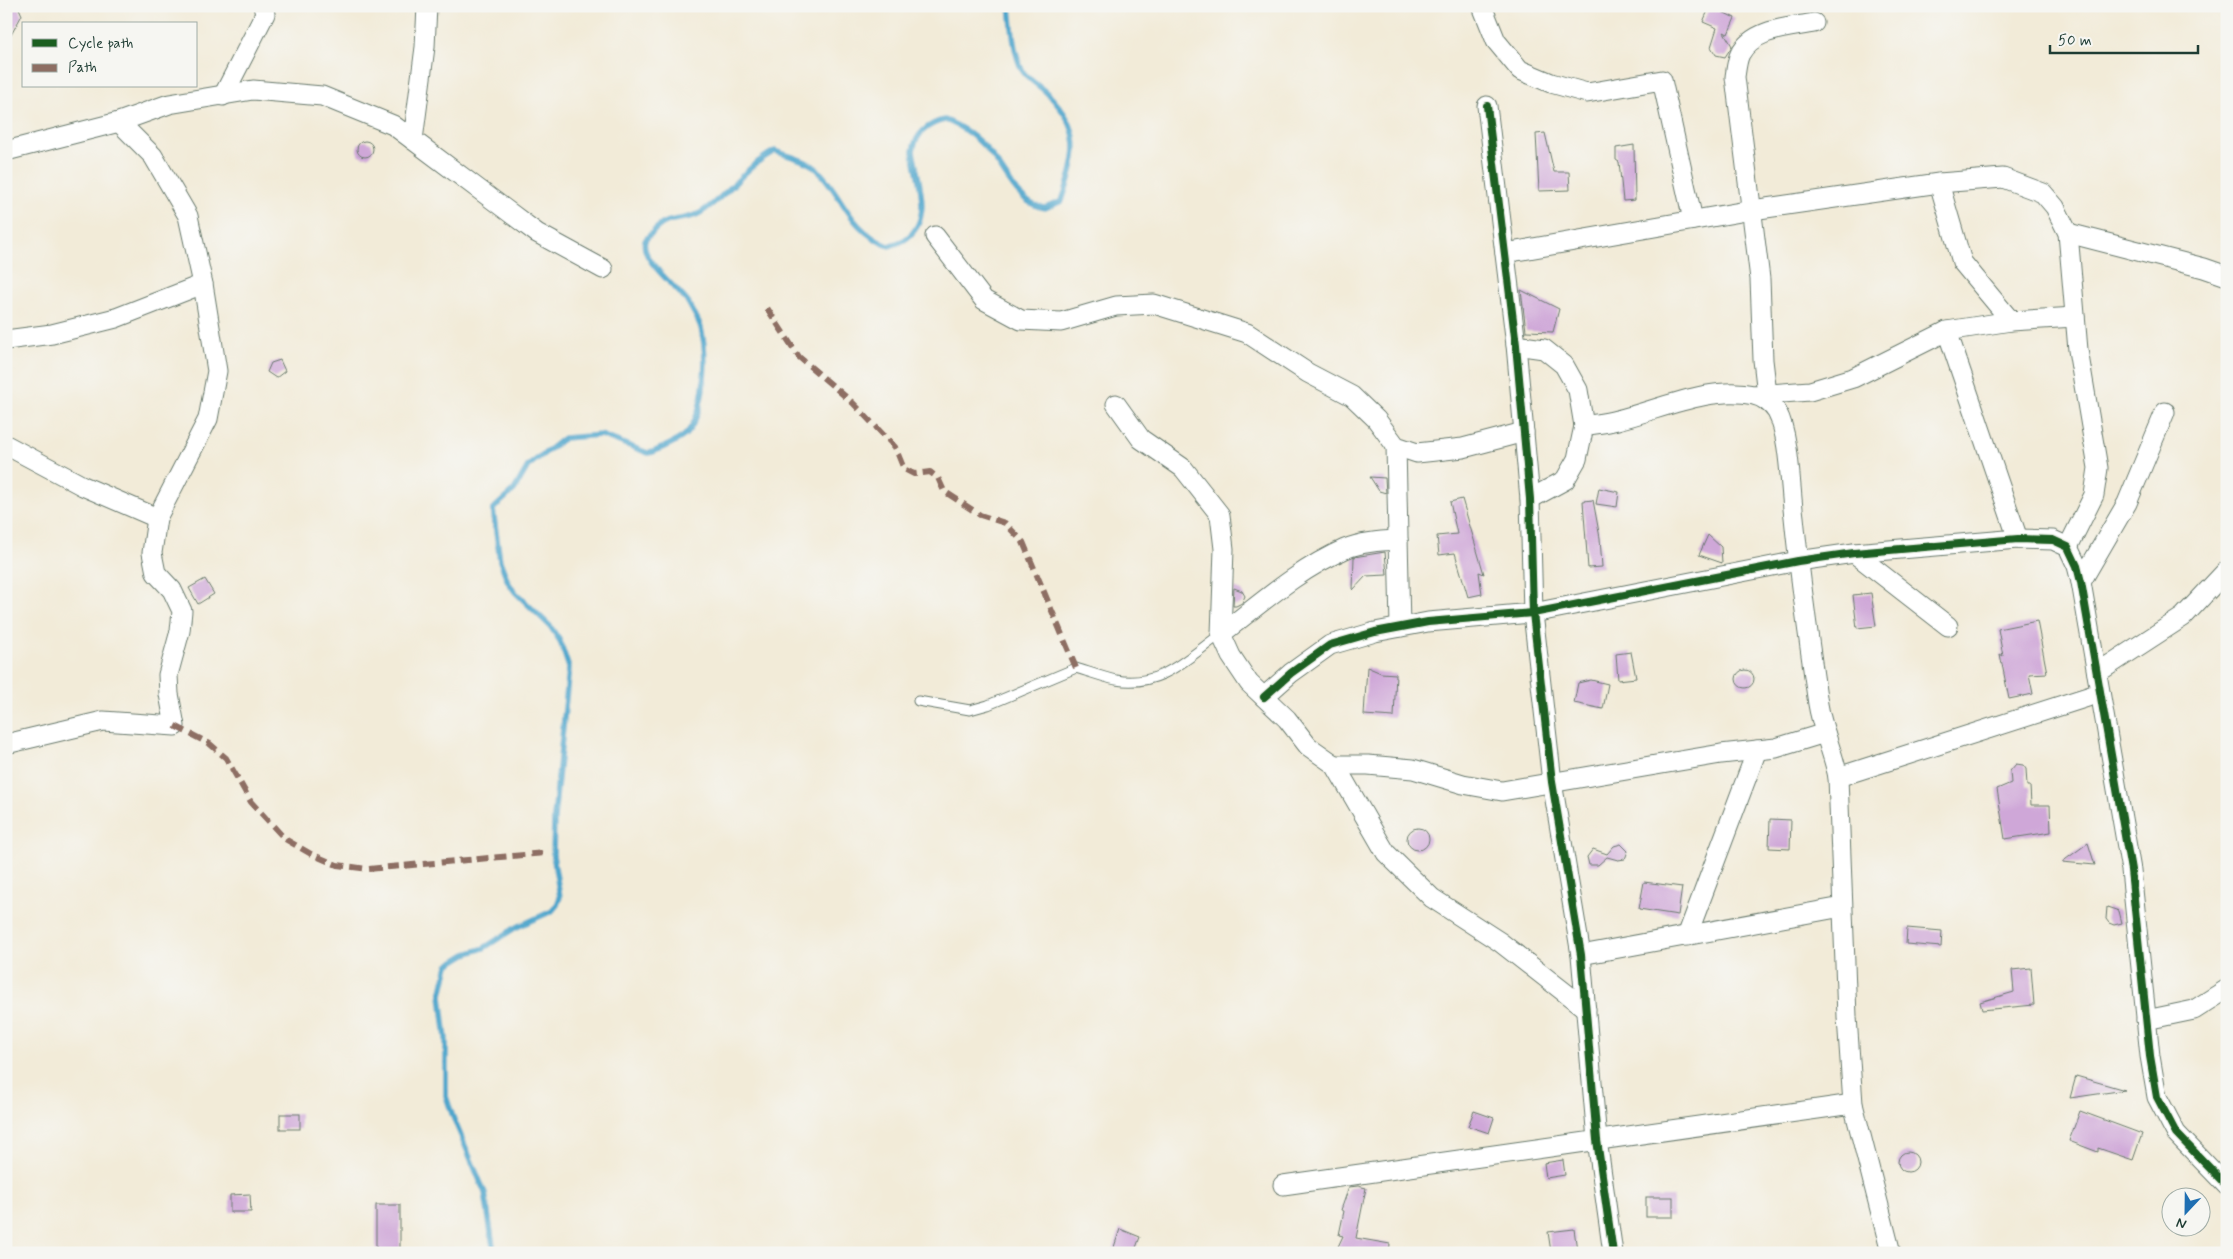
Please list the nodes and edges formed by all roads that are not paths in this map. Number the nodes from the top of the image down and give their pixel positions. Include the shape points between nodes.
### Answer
1 (428, 6) edge
2 (1482, 6) edge
3 (268, 9) edge
4 (1814, 23) dead end
5 (223, 96) junction
6 (1487, 106) dead end
7 (119, 122) junction
8 (413, 140) junction
9 (6, 152) edge
10 (1939, 183) junction
11 (1752, 210) junction
12 (1693, 220) junction
13 (2068, 233) junction
14 (935, 236) dead end
15 (1505, 252) junction
16 (603, 270) dead end
17 (2227, 276) edge
18 (203, 284) junction
19 (2075, 317) junction
20 (2011, 321) junction
21 (1947, 331) junction
22 (6, 340) edge
23 (1516, 345) junction
24 (1761, 394) junction
25 (1116, 404) dead end
26 (2166, 412) dead end
27 (1584, 426) junction
28 (1524, 432) junction
29 (6, 445) edge
30 (1396, 446) junction
31 (1530, 499) junction
32 (157, 518) junction
33 (2018, 538) junction
34 (1398, 540) junction
35 (2068, 547) junction
36 (1854, 553) junction
37 (1798, 561) junction
38 (2227, 570) edge
39 (2081, 582) junction
40 (1533, 613) junction
41 (1948, 626) dead end
42 (1400, 627) junction
43 (1221, 634) junction
44 (2097, 673) junction
45 (2100, 693) junction
46 (1264, 697) junction
47 (918, 700) dead end
48 (1825, 732) junction
49 (6, 744) edge
50 (1757, 750) junction
51 (1336, 765) junction
52 (1838, 776) junction
53 (1552, 782) junction
54 (1842, 907) junction
55 (1687, 936) junction
56 (1581, 955) junction
57 (2227, 989) edge
58 (1586, 1009) junction
59 (2146, 1020) junction
60 (1854, 1104) junction
61 (1597, 1140) junction
62 (1282, 1186) dead end
63 (2227, 1186) edge
64 (1614, 1253) edge
65 (1890, 1253) edge

1 - 8 street
2 - 12 street via 1496,41 1520,70 1551,83 1587,93 1662,80
3 - 5 street
4 - 11 street via 1764,33 1748,42 1739,56 1735,77
5 - 7 street via 168,104
5 - 8 street via 253,90 322,96 393,125
6 - 15 street
7 - 9 street
7 - 18 street via 153,156 188,216
8 - 16 street via 537,232
10 - 11 street
10 - 13 street via 2003,178 2042,193 2055,207
10 - 20 street via 1962,262
11 - 12 street
11 - 24 street via 1760,279
12 - 15 street
13 - 17 street
13 - 19 street
14 - 30 street via 984,300 1021,320 1061,322 1116,306 1154,304 1247,333 1308,373 1352,396 1376,419
15 - 23 street
18 - 22 street via 116,318 52,334
18 - 32 street via 217,371 208,419
19 - 20 street
19 - 35 street via 2098,468 2094,495
20 - 21 street
21 - 24 street via 1853,378 1810,391
21 - 33 street
23 - 27 street via 1544,349 1564,365 1578,390
23 - 28 street
24 - 27 street via 1721,394
24 - 37 street via 1777,413 1785,437
25 - 43 street via 1141,439 1183,468 1220,515 1224,549
26 - 39 street via 2127,503
27 - 31 street via 1577,459 1565,480
28 - 30 street via 1453,449 1416,453
28 - 31 street
29 - 32 street via 83,486
30 - 34 street
31 - 40 street
32 - 49 street via 152,553 156,574 172,590 182,610 168,675 175,726 103,721
33 - 35 street via 2052,540
33 - 36 street
34 - 42 street
34 - 43 street via 1345,549 1294,577
35 - 39 street
36 - 37 street
36 - 41 street
37 - 40 street
37 - 48 street
38 - 44 street via 2183,617
39 - 44 street
40 - 42 street
40 - 53 street
42 - 46 street via 1330,645
43 - 46 street via 1249,683
43 - 47 lane via 1165,675 1145,681 1116,680 1076,668 988,706 970,710
44 - 45 street
45 - 52 street
45 - 59 street via 2131,870
46 - 51 street via 1308,746
48 - 50 street via 1776,748
48 - 52 street via 1834,753
50 - 53 street
50 - 55 street
51 - 53 street via 1413,769 1463,784 1502,791
51 - 58 street via 1386,853 1432,898 1500,942
52 - 54 street
53 - 56 street
54 - 55 street
54 - 60 street
55 - 56 street
56 - 58 street
57 - 59 street via 2194,1010
58 - 61 street
59 - 63 street via 2157,1098 2176,1133
60 - 61 street
60 - 65 street
61 - 62 street
61 - 64 street

